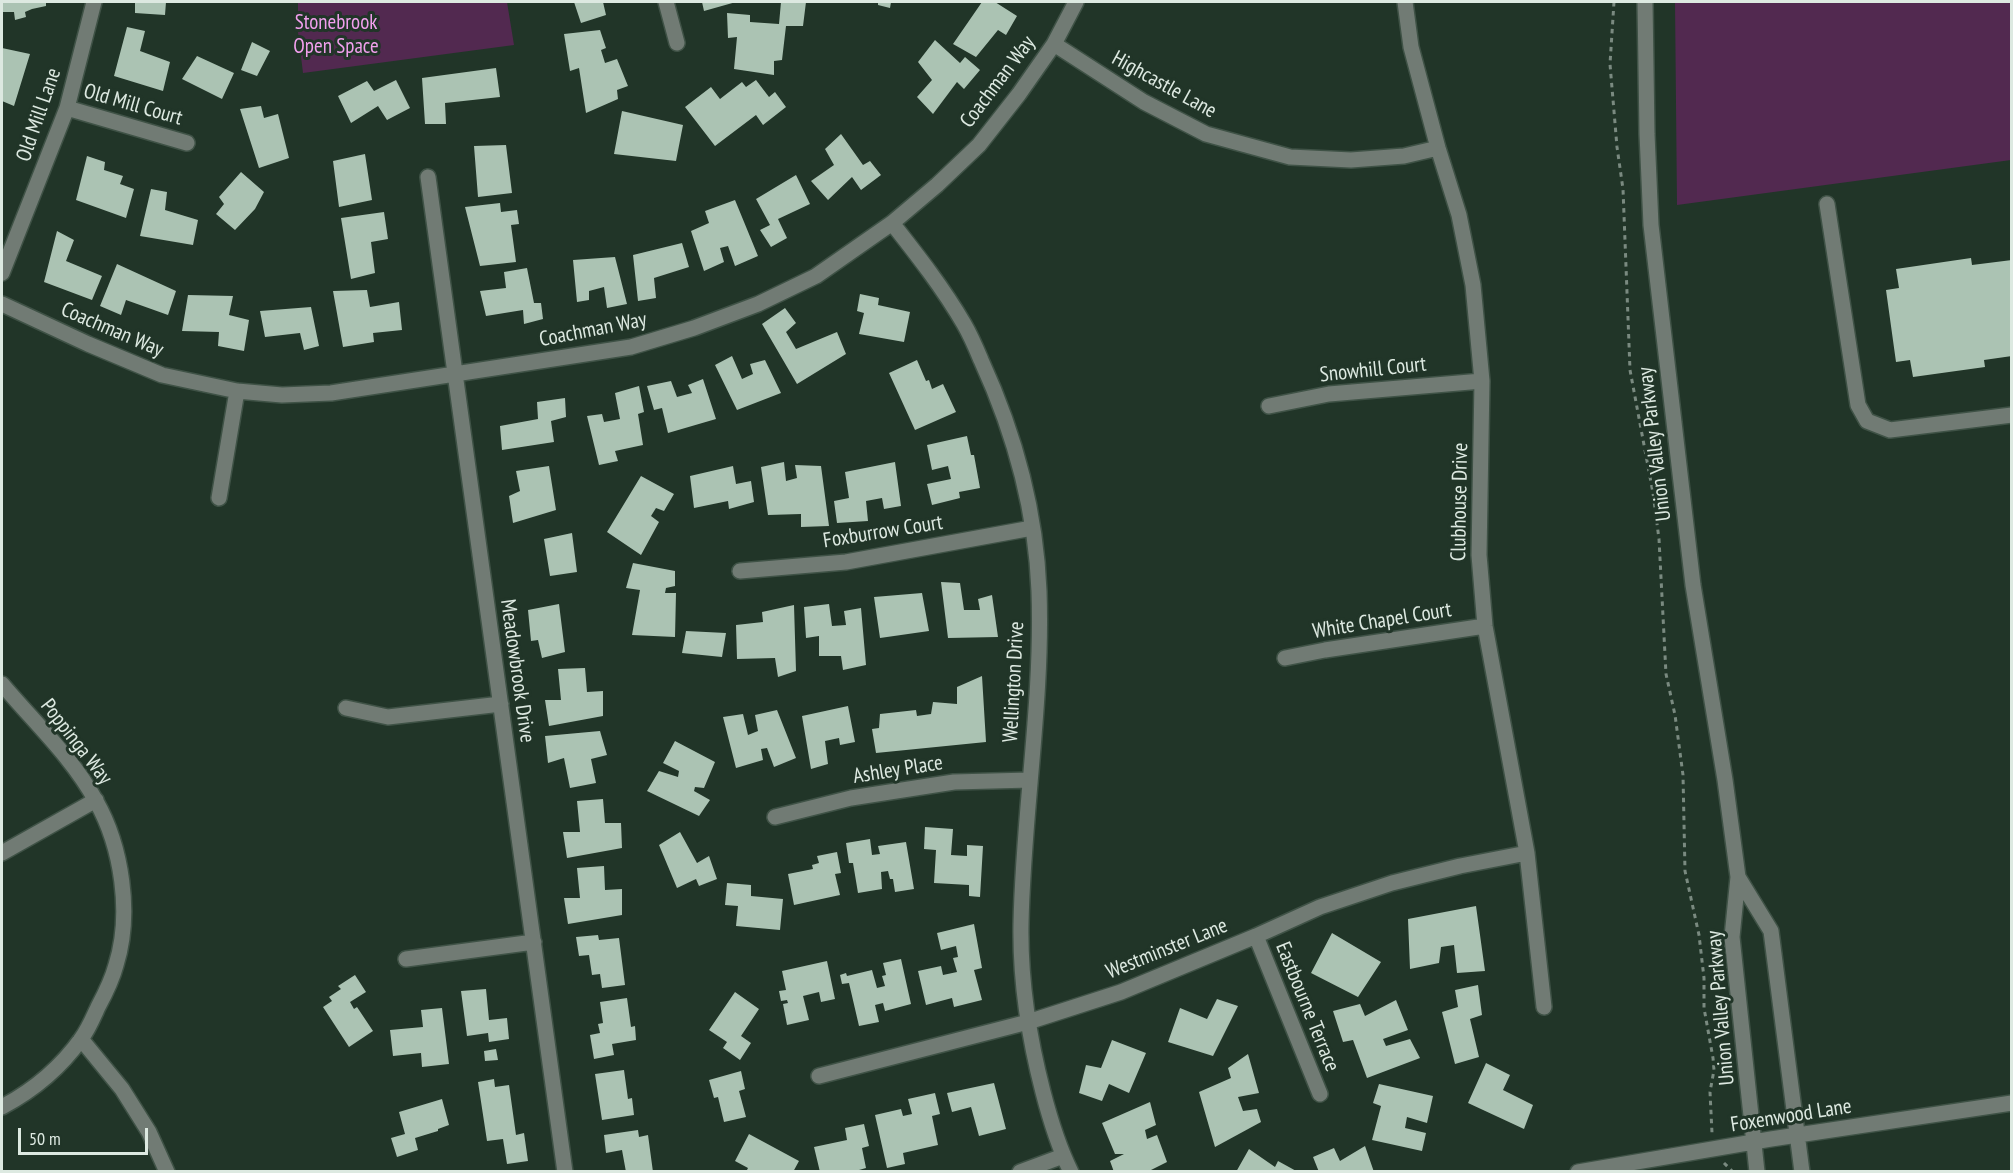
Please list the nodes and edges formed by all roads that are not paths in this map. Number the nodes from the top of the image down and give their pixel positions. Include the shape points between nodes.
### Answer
1 (94, 2) edge
2 (666, 2) edge
3 (1076, 2) edge
4 (1405, 2) edge
5 (1645, 2) edge
6 (677, 43) dead end
7 (1054, 44) junction
8 (67, 108) junction
9 (187, 143) dead end
10 (1438, 148) junction
11 (428, 177) dead end
12 (1827, 204) dead end
13 (892, 223) junction
14 (2, 273) edge
15 (2, 303) edge
16 (455, 374) junction
17 (1482, 381) junction
18 (237, 391) junction
19 (1269, 406) dead end
20 (2012, 415) edge
21 (219, 498) dead end
22 (1032, 528) junction
23 (740, 571) dead end
24 (1485, 626) junction
25 (1285, 658) dead end
26 (2, 684) edge
27 (501, 704) junction
28 (346, 708) dead end
29 (1030, 780) junction
30 (96, 800) junction
31 (775, 817) dead end
32 (2, 853) edge
33 (1527, 853) junction
34 (1738, 877) junction
35 (1256, 936) junction
36 (534, 942) junction
37 (406, 958) dead end
38 (1544, 1007) dead end
39 (1029, 1022) junction
40 (81, 1039) junction
41 (819, 1076) dead end
42 (1320, 1094) dead end
43 (2012, 1103) edge
44 (2, 1107) edge
45 (1798, 1135) junction
46 (1754, 1143) junction
47 (1063, 1156) junction
48 (167, 1172) edge
49 (565, 1172) edge
50 (1020, 1172) edge
51 (1071, 1172) edge
52 (1578, 1172) edge
53 (1757, 1172) edge
54 (1802, 1172) edge

1 - 8 street, Old Mill Lane
2 - 6 street
3 - 7 street, Coachman Way
4 - 10 street, Clubhouse Drive via 1411,47
5 - 34 street, Union Valley Parkway via 1651,214 1662,333 1693,585
7 - 10 street, Highcastle Lane via 1144,102 1206,134 1290,157 1351,160 1404,156
7 - 13 street, Coachman Way via 979,145
8 - 9 street, Old Mill Court
8 - 14 street, Old Mill Lane
10 - 17 street, Clubhouse Drive via 1459,215 1473,285
11 - 16 street, Meadowbrook Drive
12 - 20 street via 1858,405 1867,421 1890,430
13 - 16 street, Coachman Way via 816,276 758,304 694,328 631,347
13 - 22 street, Wellington Drive via 929,269 965,326 992,384 1017,454
15 - 18 street, Coachman Way via 162,375
16 - 18 street, Coachman Way via 331,393 282,395
16 - 27 street, Meadowbrook Drive
17 - 19 street, Snowhill Court via 1329,394
17 - 24 street, Clubhouse Drive via 1479,555
18 - 21 street
22 - 23 street, Foxburrow Court via 846,562
22 - 29 street, Wellington Drive via 1039,590
24 - 25 street, White Chapel Court
24 - 33 street, Clubhouse Drive
26 - 30 street, Poppinga Way via 67,759
27 - 28 street via 388,717
27 - 36 street, Meadowbrook Drive
29 - 31 street, Ashley Place via 954,782 851,798
29 - 39 street, Wellington Drive via 1021,927
30 - 32 street
30 - 40 street, Poppinga Way via 115,840 122,922 117,964
33 - 35 street, Westminster Lane via 1392,883 1320,907
33 - 38 street, Clubhouse Drive
34 - 45 street, Union Valley Parkway via 1771,931
34 - 46 street, Union Valley Parkway via 1732,937
35 - 39 street, Westminster Lane via 1121,992
35 - 42 street, Eastbourne Terrace
36 - 37 street
36 - 49 street, Meadowbrook Drive
39 - 41 street, Westminster Lane
39 - 47 street, Wellington Drive via 1035,1060
40 - 44 street, Poppinga Way via 51,1073
40 - 48 street via 150,1132
43 - 45 street, Foxenwood Lane
45 - 46 street, Foxenwood Lane
45 - 54 street, Union Valley Parkway
46 - 52 street, Foxenwood Lane
46 - 53 street, Union Valley Parkway
47 - 50 street
47 - 51 street, Wellington Drive

